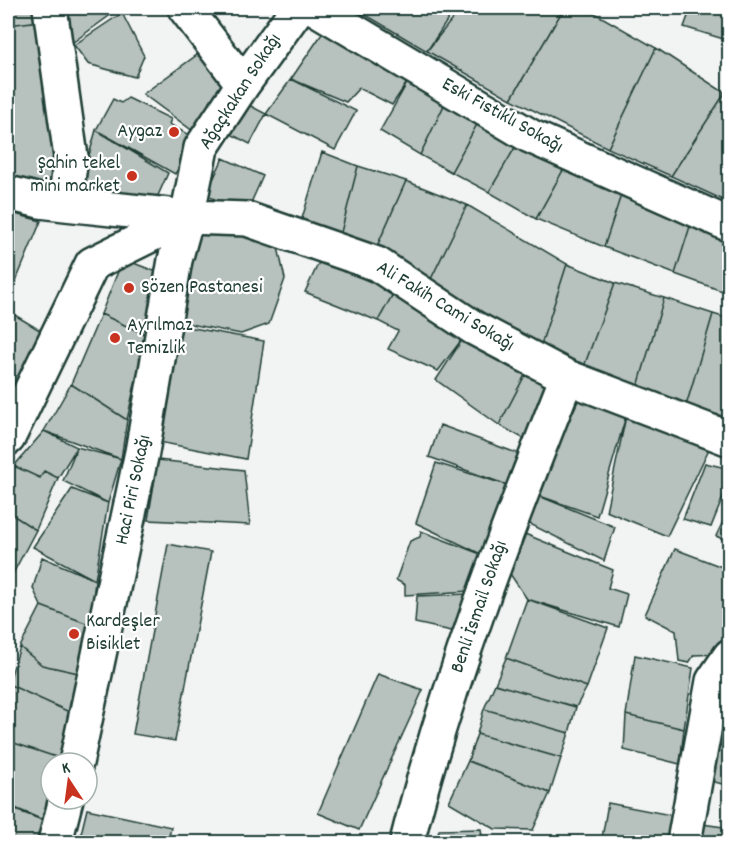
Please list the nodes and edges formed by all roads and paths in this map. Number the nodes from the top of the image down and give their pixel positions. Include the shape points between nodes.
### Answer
1 (50, 8) edge
2 (185, 8) edge
3 (298, 8) edge
4 (315, 8) edge
5 (243, 84) junction
6 (8, 193) edge
7 (65, 204) junction
8 (187, 217) junction
9 (729, 225) edge
10 (567, 376) junction
11 (8, 438) edge
12 (729, 439) edge
13 (729, 656) edge
14 (79, 751) edge
15 (63, 811) edge
16 (55, 843) edge
17 (407, 843) edge
18 (684, 843) edge

1 - 7 street via 71,157
2 - 5 street
3 - 5 street, Ağaçkakan Sokağı
4 - 9 street, Eski Fıstıklı Sokağı via 530,136
5 - 8 street, Ağaçkakan Sokağı via 201,148
6 - 7 street, Ali Fakih Cami Sokağı
7 - 8 street, Ali Fakih Cami Sokağı
8 - 10 street, Ali Fakih Cami Sokağı via 247,219 377,264 474,328
8 - 11 street via 92,264
8 - 14 street, Haci Piri Sokağı via 175,260 142,452
10 - 12 street, Ali Fakih Cami Sokağı
10 - 17 street, Benli İsmail Sokağı via 477,612
13 - 18 street via 713,681
15 - 16 street

